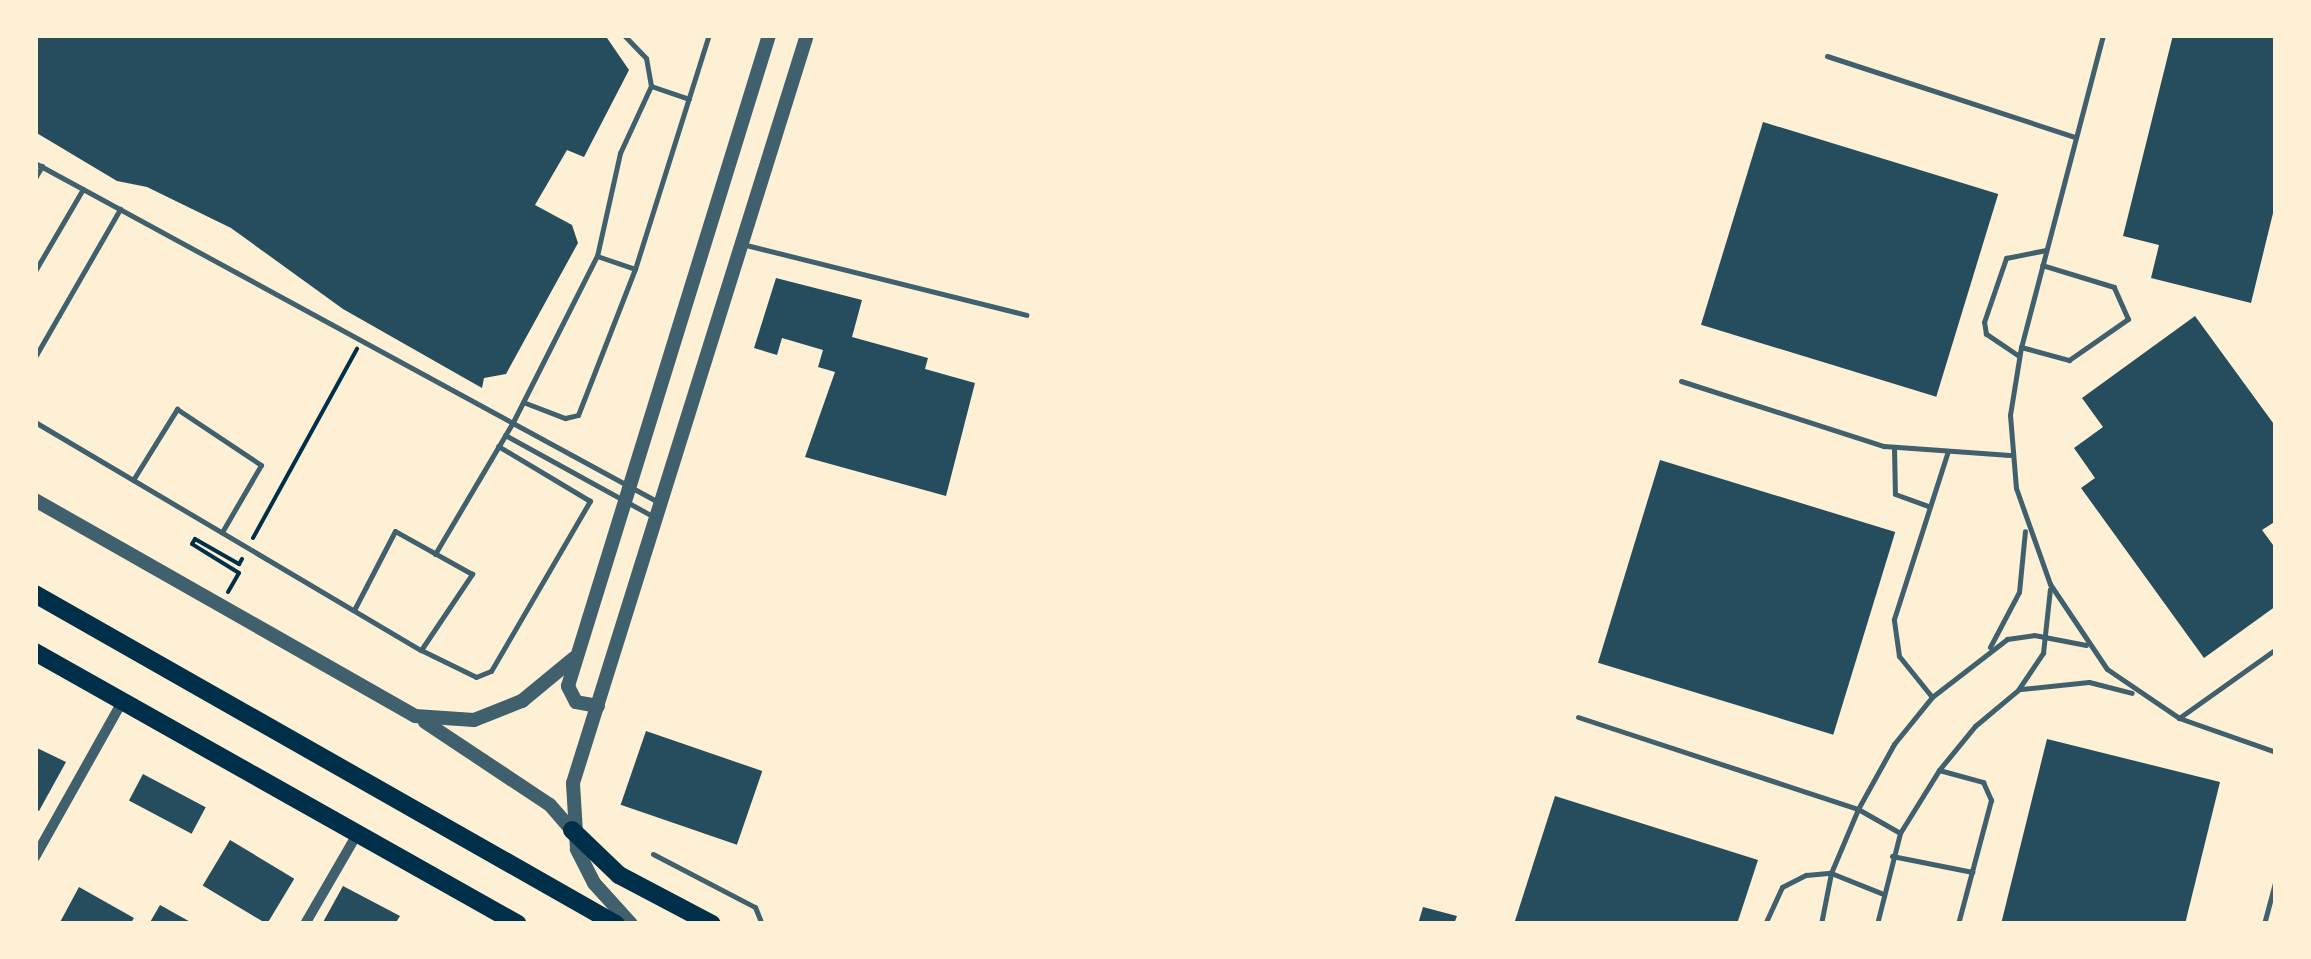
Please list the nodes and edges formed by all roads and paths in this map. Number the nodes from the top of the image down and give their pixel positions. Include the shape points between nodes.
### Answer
1 (624, 35) edge
2 (709, 35) edge
3 (770, 35) edge
4 (807, 35) edge
5 (2103, 35) edge
6 (1827, 56) dead end
7 (651, 86) junction
8 (689, 98) junction
9 (2075, 137) junction
10 (38, 164) edge
11 (35, 178) edge
12 (84, 189) junction
13 (120, 209) junction
14 (743, 244) junction
15 (2046, 250) junction
16 (598, 256) junction
17 (2042, 265) junction
18 (634, 269) junction
19 (35, 271) edge
20 (1026, 315) dead end
21 (361, 342) junction
22 (2021, 347) junction
23 (2020, 356) junction
24 (35, 357) edge
25 (1681, 381) dead end
26 (523, 402) junction
27 (35, 422) edge
28 (514, 422) junction
29 (505, 435) junction
30 (498, 446) junction
31 (1894, 448) junction
32 (1948, 450) junction
33 (2010, 455) junction
34 (133, 480) junction
35 (628, 498) junction
36 (35, 500) edge
37 (1930, 506) junction
38 (660, 511) junction
39 (2026, 528) junction
40 (222, 532) junction
41 (248, 547) junction
42 (435, 554) junction
43 (240, 564) dead end
44 (2050, 584) junction
45 (35, 594) edge
46 (221, 605) junction
47 (354, 610) junction
48 (2050, 636) junction
49 (2089, 646) junction
50 (1989, 648) junction
51 (2276, 649) edge
52 (422, 650) junction
53 (35, 652) edge
54 (578, 654) junction
55 (2018, 690) junction
56 (2138, 695) junction
57 (1932, 697) junction
58 (122, 702) junction
59 (598, 706) junction
60 (416, 716) junction
61 (1578, 717) dead end
62 (2179, 718) junction
63 (2276, 752) edge
64 (1939, 770) junction
65 (1858, 809) junction
66 (572, 830) junction
67 (1900, 833) junction
68 (356, 836) junction
69 (653, 854) dead end
70 (1892, 856) junction
71 (35, 857) edge
72 (1972, 872) junction
73 (1831, 873) junction
74 (2276, 880) edge
75 (1881, 893) junction
76 (305, 924) edge
77 (518, 924) edge
78 (616, 924) edge
79 (632, 924) edge
80 (712, 924) edge
81 (762, 924) edge
82 (1765, 924) edge
83 (1820, 924) edge
84 (1877, 924) edge
85 (1958, 924) edge
86 (2264, 924) edge

1 - 7 lane via 646,58
2 - 8 lane
3 - 35 street
4 - 14 street
5 - 9 lane
6 - 9 lane
7 - 8 lane
7 - 16 lane via 620,153
8 - 18 lane
9 - 15 lane
10 - 11 lane
10 - 12 lane
12 - 13 lane
12 - 19 lane
13 - 21 lane
13 - 24 lane
14 - 20 lane
14 - 38 street
15 - 17 lane
15 - 23 lane via 2006,258 1984,322 1986,334
16 - 18 lane
16 - 26 lane
17 - 22 lane
17 - 22 lane via 2114,287 2128,320 2069,360
18 - 26 lane via 578,415 565,418
21 - 28 lane
21 - 41 path
22 - 23 lane
23 - 33 lane
25 - 31 lane
26 - 28 lane
27 - 34 lane
28 - 29 lane
28 - 35 lane
29 - 30 lane
29 - 35 lane
30 - 42 lane
30 - 52 lane via 590,500 491,671 476,677
31 - 32 lane
31 - 37 lane via 1896,494
32 - 33 lane
32 - 37 lane
33 - 39 lane
34 - 40 lane
34 - 40 lane via 177,410 261,465
35 - 38 lane
35 - 38 lane
35 - 54 street
36 - 46 street
37 - 57 lane via 1893,631 1908,672
38 - 59 street
39 - 44 lane
39 - 50 lane via 2019,592
40 - 41 lane
41 - 47 lane
42 - 47 lane via 395,531
42 - 52 lane via 472,574
43 - 46 path via 196,538 192,544 239,574
44 - 48 lane
44 - 49 lane
45 - 78 main road
46 - 60 street
47 - 52 lane
48 - 49 lane
48 - 50 lane via 2022,635
48 - 55 lane
49 - 56 lane
50 - 57 lane
51 - 62 lane
53 - 58 main road
54 - 59 street via 570,696
54 - 60 street via 522,701 496,712 442,722
55 - 56 lane via 2090,682
55 - 64 lane via 1975,726
56 - 62 lane
57 - 65 lane via 1894,744
58 - 68 main road
58 - 71 street
59 - 66 street via 572,783
60 - 66 street via 550,805
61 - 65 lane
62 - 63 lane
64 - 67 lane
64 - 72 lane via 1970,776 1989,789 1990,810
65 - 67 lane
65 - 73 lane
66 - 79 street via 594,883
66 - 80 main road via 619,874
67 - 70 lane
68 - 76 street
68 - 77 main road
69 - 81 lane via 755,907
70 - 72 lane
70 - 75 lane
72 - 85 lane
73 - 75 lane
73 - 82 lane via 1782,887
73 - 83 lane
74 - 86 lane
75 - 84 lane

